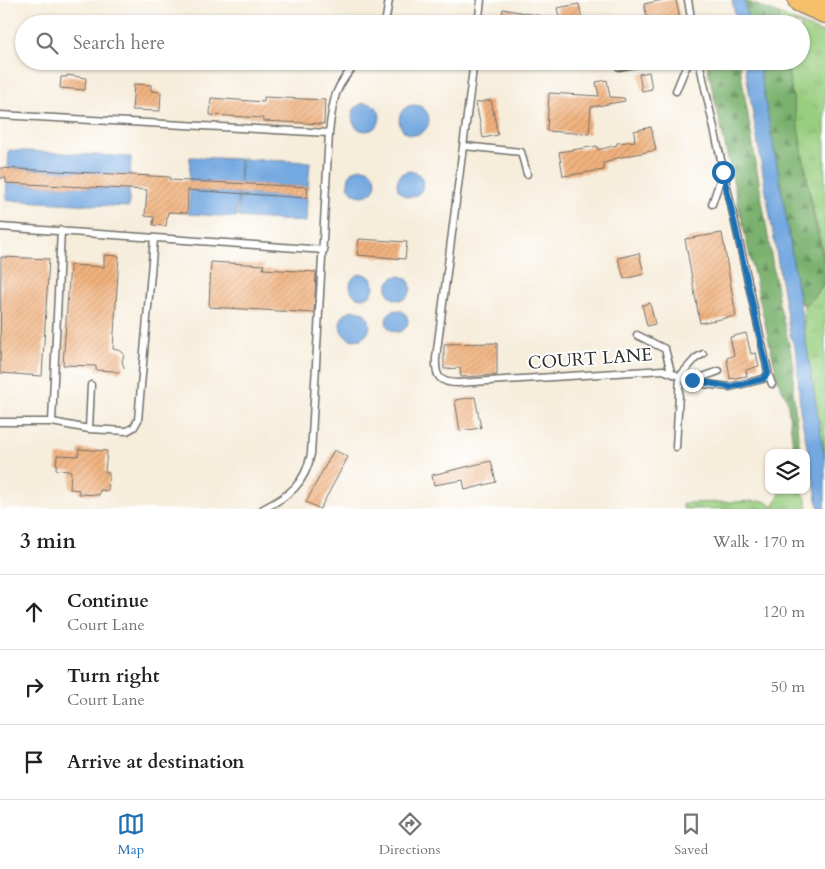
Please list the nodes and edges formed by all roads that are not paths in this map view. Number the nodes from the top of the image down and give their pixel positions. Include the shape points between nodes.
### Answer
1 (389, 0) edge
2 (481, 0) edge
3 (688, 0) edge
4 (800, 0) edge
5 (825, 11) edge
6 (386, 15) edge
7 (479, 15) edge
8 (690, 15) edge
9 (351, 70) edge
10 (473, 70) edge
11 (685, 70) edge
12 (701, 70) edge
13 (676, 90) dead end
14 (0, 115) edge
15 (329, 133) junction
16 (464, 146) junction
17 (723, 172) junction
18 (527, 174) dead end
19 (712, 204) dead end
20 (0, 227) edge
21 (61, 230) junction
22 (154, 238) junction
23 (324, 250) junction
24 (637, 335) dead end
25 (703, 354) dead end
26 (719, 370) dead end
27 (671, 372) junction
28 (768, 373) junction
29 (680, 376) junction
30 (692, 380) junction
31 (91, 384) dead end
32 (772, 384) dead end
33 (0, 422) edge
34 (52, 422) junction
35 (88, 429) junction
36 (676, 447) dead end
37 (262, 509) edge

1 - 6 lane
2 - 7 lane
3 - 8 lane
4 - 5 highway
9 - 15 lane via 334,95
10 - 16 lane, COURT LANE
11 - 13 lane
12 - 17 lane
14 - 15 lane
15 - 23 lane
16 - 18 lane via 521,152
16 - 27 lane, COURT LANE via 436,358 436,372 441,379 458,383
17 - 19 lane
17 - 28 lane
20 - 21 lane
21 - 22 lane
21 - 34 lane
22 - 23 lane
22 - 35 lane via 138,420 127,431
23 - 37 lane via 312,454 299,484 288,495
24 - 27 lane via 665,349
25 - 29 lane
26 - 30 lane
27 - 29 lane, COURT LANE
28 - 30 lane, COURT LANE via 763,379 730,387
28 - 32 lane
29 - 30 lane, COURT LANE
29 - 36 lane
31 - 35 lane
33 - 34 lane
34 - 35 lane

